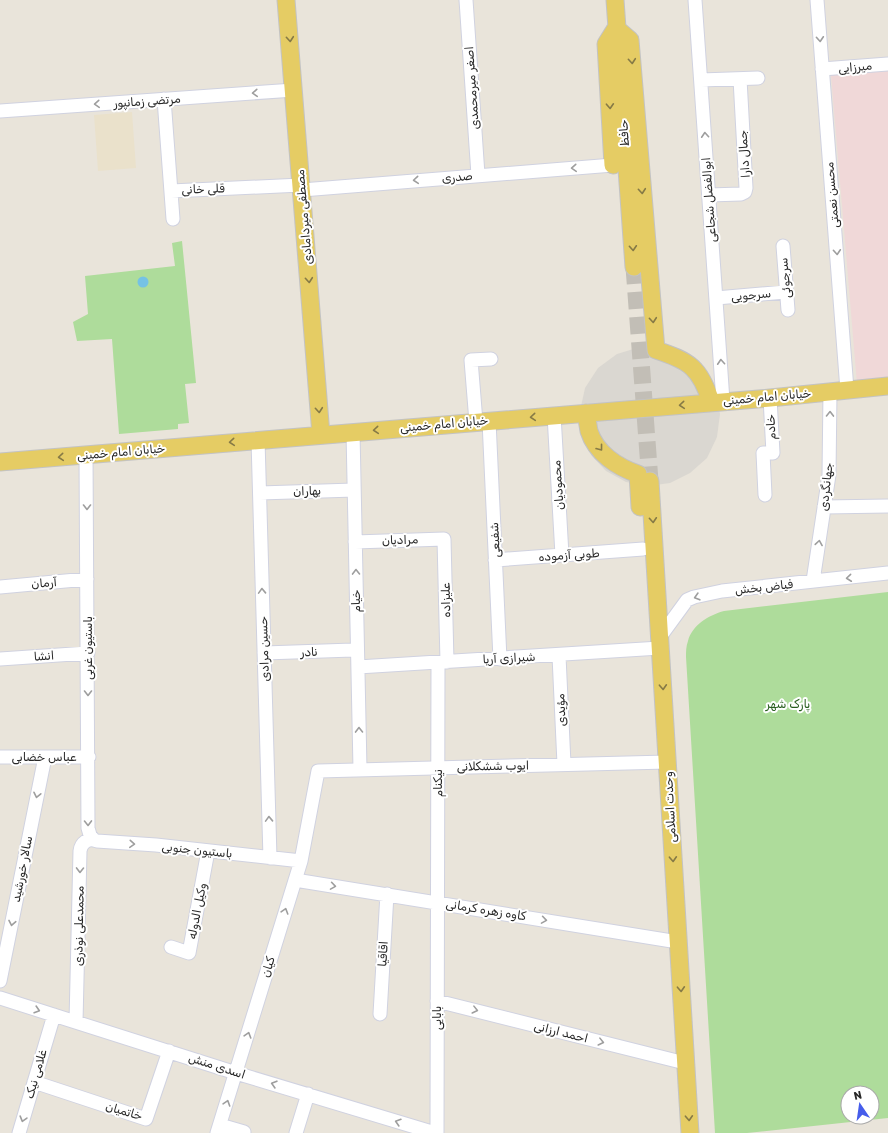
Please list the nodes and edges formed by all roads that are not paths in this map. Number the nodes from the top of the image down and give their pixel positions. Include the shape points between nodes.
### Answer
1 (286, 0) edge
2 (466, 0) edge
3 (615, 0) edge
4 (695, 0) edge
5 (817, 0) edge
6 (616, 28) junction
7 (888, 64) edge
8 (822, 69) junction
9 (758, 78) dead end
10 (740, 79) junction
11 (701, 80) junction
12 (294, 90) junction
13 (164, 99) junction
14 (0, 111) edge
15 (613, 165) joint
16 (478, 175) junction
17 (302, 187) junction
18 (171, 190) junction
19 (709, 195) junction
20 (173, 219) dead end
21 (782, 246) dead end
22 (634, 267) tunnel mouth
23 (786, 292) junction
24 (716, 298) junction
25 (788, 310) dead end
26 (491, 359) dead end
27 (888, 386) edge
28 (847, 390) junction
29 (830, 392) junction
30 (770, 398) junction
31 (717, 402) junction
32 (586, 413) junction
33 (554, 415) junction
34 (482, 421) junction
35 (353, 432) junction
36 (321, 435) junction
37 (258, 440) junction
38 (86, 454) junction
39 (0, 462) edge
40 (644, 477) junction
41 (354, 490) junction
42 (260, 493) junction
43 (765, 495) dead end
44 (888, 506) edge
45 (824, 507) junction
46 (444, 538) joint
47 (355, 542) junction
48 (642, 549) junction
49 (562, 555) junction
50 (496, 560) junction
51 (888, 573) edge
52 (88, 579) junction
53 (813, 582) junction
54 (0, 587) edge
55 (660, 642) junction
56 (353, 650) dead end
57 (88, 653) junction
58 (264, 653) junction
59 (559, 656) junction
60 (0, 659) edge
61 (500, 659) junction
62 (443, 662) junction
63 (358, 667) junction
64 (45, 757) junction
65 (89, 757) junction
66 (0, 758) edge
67 (667, 762) junction
68 (564, 764) junction
69 (438, 767) junction
70 (360, 769) junction
71 (318, 771) joint
72 (94, 840) junction
73 (208, 851) junction
74 (270, 858) junction
75 (301, 861) junction
76 (294, 880) junction
77 (387, 894) junction
78 (438, 902) junction
79 (678, 942) junction
80 (171, 947) dead end
81 (0, 982) edge
82 (0, 998) edge
83 (437, 1001) junction
84 (380, 1014) dead end
85 (54, 1015) junction
86 (76, 1022) junction
87 (169, 1051) junction
88 (686, 1063) junction
89 (236, 1073) junction
90 (34, 1082) junction
91 (308, 1094) junction
92 (218, 1129) edge
93 (244, 1132) dead end
94 (19, 1133) edge
95 (296, 1133) edge
96 (436, 1133) edge
97 (690, 1133) edge

1 -> 12 main road, مصطفی میردامادی
2 - 16 street, اصغر میرمحمدی
3 - 6 main road, حافظ
4 - 11 street, ابوالفضل شجاعی
5 -> 8 street, محسن نعمتی
6 -> 15 main road via 606,44
6 -> 22 main road, حافظ
6 -> 31 main road via 630,40 656,350 673,355 692,367
7 - 8 street, میرزایی
8 -> 28 street, محسن نعمتی
9 - 10 street
10 - 11 street
10 - 19 street, جمال دارا via 745,192
19 -> 11 street, ابوالفضل شجاعی
12 -> 13 street, مرتضی زمانپور
12 - 17 main road, مصطفی میردامادی
13 -> 14 street, مرتضی زمانپور
13 - 18 street, قلی خانی
15 -> 16 street, صدری
16 -> 17 street, صدری
17 - 18 street, قلی خانی
17 -> 36 main road, مصطفی میردامادی
18 - 20 street
19 - 24 street, ابوالفضل شجاعی
21 - 23 street, سرجوئی
23 - 24 street, سرجویی
23 - 25 street, سرجوئی
31 -> 24 street, ابوالفضل شجاعی
26 - 34 street, شفیعی via 471,360
27 - 28 main road, خیابان امام خمینی
28 - 29 main road, خیابان امام خمینی
29 - 30 main road, خیابان امام خمینی
45 -> 29 street, جهانگردی via 829,475
30 - 31 main road, خیابان امام خمینی
30 - 43 street, خادم via 773,453 763,453
31 -> 32 main road, خیابان امام خمینی
32 - 33 main road, خیابان امام خمینی
32 -> 40 main road via 590,433 599,449 613,462
33 -> 34 main road, خیابان امام خمینی
33 - 49 street, محمودیان
34 -> 35 main road, خیابان امام خمینی
34 - 50 street, شفیعی
35 - 36 main road, خیابان امام خمینی
35 - 41 street, خیام
36 - 37 main road, خیابان امام خمینی
37 -> 38 main road, خیابان امام خمینی
37 - 42 street, حسین مرادی
38 -> 39 main road, خیابان امام خمینی
38 -> 52 street, باستیون غربی
40 - 48 main road
40 -> 55 main road, وحدت اسلامی
41 - 42 street, بهاران
41 - 47 street, خیام
58 -> 42 street, حسین مرادی
44 - 45 street
53 -> 45 street, جهانگردی
46 - 47 street, مرادیان
46 - 62 street, علیزاده
63 -> 47 street, خیام
48 - 49 street, طوبی آزموده
48 - 55 main road via 650,628
49 - 50 street, طوبی آزموده
50 - 61 street, شفیعی
51 -> 53 street, فیاض بخش
52 - 54 street, آرمان
52 - 57 street, باستیون غربی
53 -> 55 street, فیاض بخش via 722,591 694,597 687,600
55 - 59 street, شیرازی آریا
55 -> 67 main road, وحدت اسلامی
56 - 58 street, نادر
57 - 60 street, انشا
57 -> 65 street, باستیون غربی
74 -> 58 street, حسین مرادی
59 - 61 street, شیرازی آریا
59 - 68 street, مؤیدی
61 - 62 street, شیرازی آریا
62 - 63 street, شیرازی آریا
62 - 69 street, نیکنام
70 -> 63 street, خیام
64 - 65 street, عباس خضابی
64 - 66 street, عباس خضابی
64 -> 81 street, سالار خورشید
65 -> 72 street, باستیون غربی via 88,828
67 - 68 street, ایوب ششکلانی
67 -> 79 main road, وحدت اسلامی
68 - 69 street, ایوب ششکلانی
69 - 70 street, ایوب ششکلانی
69 - 78 street, نیکنام
70 - 71 street, ایوب ششکلانی
71 - 75 street, کیان
72 -> 73 street, باستیون جنوبی
72 -> 86 street, محمدعلی نوذری via 82,844 80,851
73 - 74 street, باستیون جنوبی
73 - 80 street, وکیل الدوله via 189,953
74 - 75 street, باستیون جنوبی
75 - 76 street, کیان
76 -> 77 street, کاوه زهره کرمانی
89 -> 76 street, کیان
77 - 78 street, کاوه زهره کرمانی
77 - 84 street, اقاقیا
78 -> 79 street, کاوه زهره کرمانی
78 - 83 street, بابایی
79 -> 88 main road, وحدت اسلامی
82 -> 85 street, اسدی منش
83 -> 88 street, احمد ارزانی
83 - 96 street, بابایی
85 - 86 street, اسدی منش
85 - 90 street, غلامی نیک
86 - 87 street, اسدی منش
87 - 89 street, اسدی منش
87 - 90 street, خاتمیان via 146,1119
88 -> 97 main road, وحدت اسلامی
91 -> 89 street, اسدی منش
92 -> 89 street, کیان
90 -> 94 street, غلامی نیک
91 - 95 street
96 -> 91 street, اسدی منش
92 - 93 street

